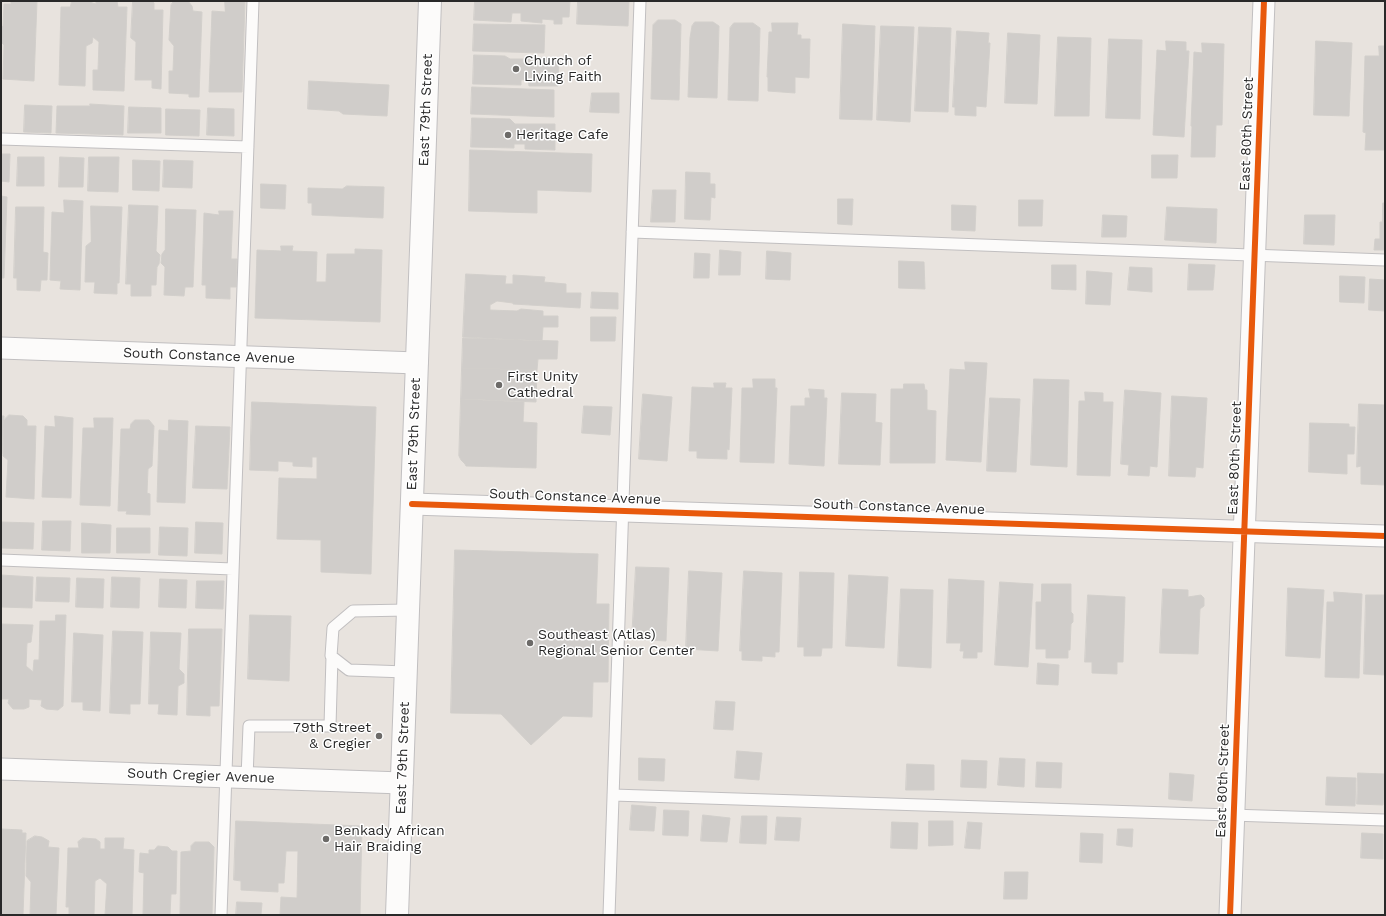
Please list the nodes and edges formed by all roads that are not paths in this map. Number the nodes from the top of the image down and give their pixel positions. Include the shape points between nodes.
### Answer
1 (253, 1) edge
2 (430, 1) edge
3 (640, 1) edge
4 (1264, 1) edge
5 (1, 139) edge
6 (248, 147) junction
7 (632, 232) junction
8 (1255, 255) junction
9 (1385, 260) edge
10 (1, 348) edge
11 (240, 357) junction
12 (417, 363) junction
13 (412, 504) junction
14 (622, 510) junction
15 (1245, 530) junction
16 (1385, 536) edge
17 (1, 560) edge
18 (233, 568) junction
19 (408, 610) junction
20 (332, 657) junction
21 (406, 672) junction
22 (1, 769) edge
23 (226, 777) junction
24 (247, 778) junction
25 (402, 783) junction
26 (613, 795) junction
27 (1234, 815) junction
28 (1385, 820) edge
29 (221, 915) edge
30 (397, 915) edge
31 (609, 915) edge
32 (1230, 915) edge

1 - 6 lane
2 - 12 main road, East 79th Street
3 - 7 lane
4 - 8 street, East 80th Street
5 - 6 lane
6 - 11 lane
7 - 8 lane
7 - 14 lane
8 - 9 lane
8 - 15 street, East 80th Street
10 - 11 street, South Constance Avenue
11 - 12 street, South Constance Avenue
11 - 18 lane
12 - 13 main road, East 79th Street
13 - 14 street, South Constance Avenue
13 - 19 main road, East 79th Street
14 - 15 street, South Constance Avenue
14 - 26 lane
15 - 16 street, South Constance Avenue
15 - 27 street, East 80th Street
17 - 18 lane
18 - 23 lane
19 - 20 lane via 353,611 333,628
19 - 21 main road, East 79th Street
20 - 21 lane via 349,670
20 - 24 lane via 330,726 250,726
21 - 25 main road, East 79th Street
22 - 23 street, South Cregier Avenue
23 - 24 street, South Cregier Avenue
23 - 29 lane
24 - 25 street, South Cregier Avenue
25 - 30 main road, East 79th Street
26 - 27 lane
26 - 31 lane
27 - 28 lane
27 - 32 street, East 80th Street

